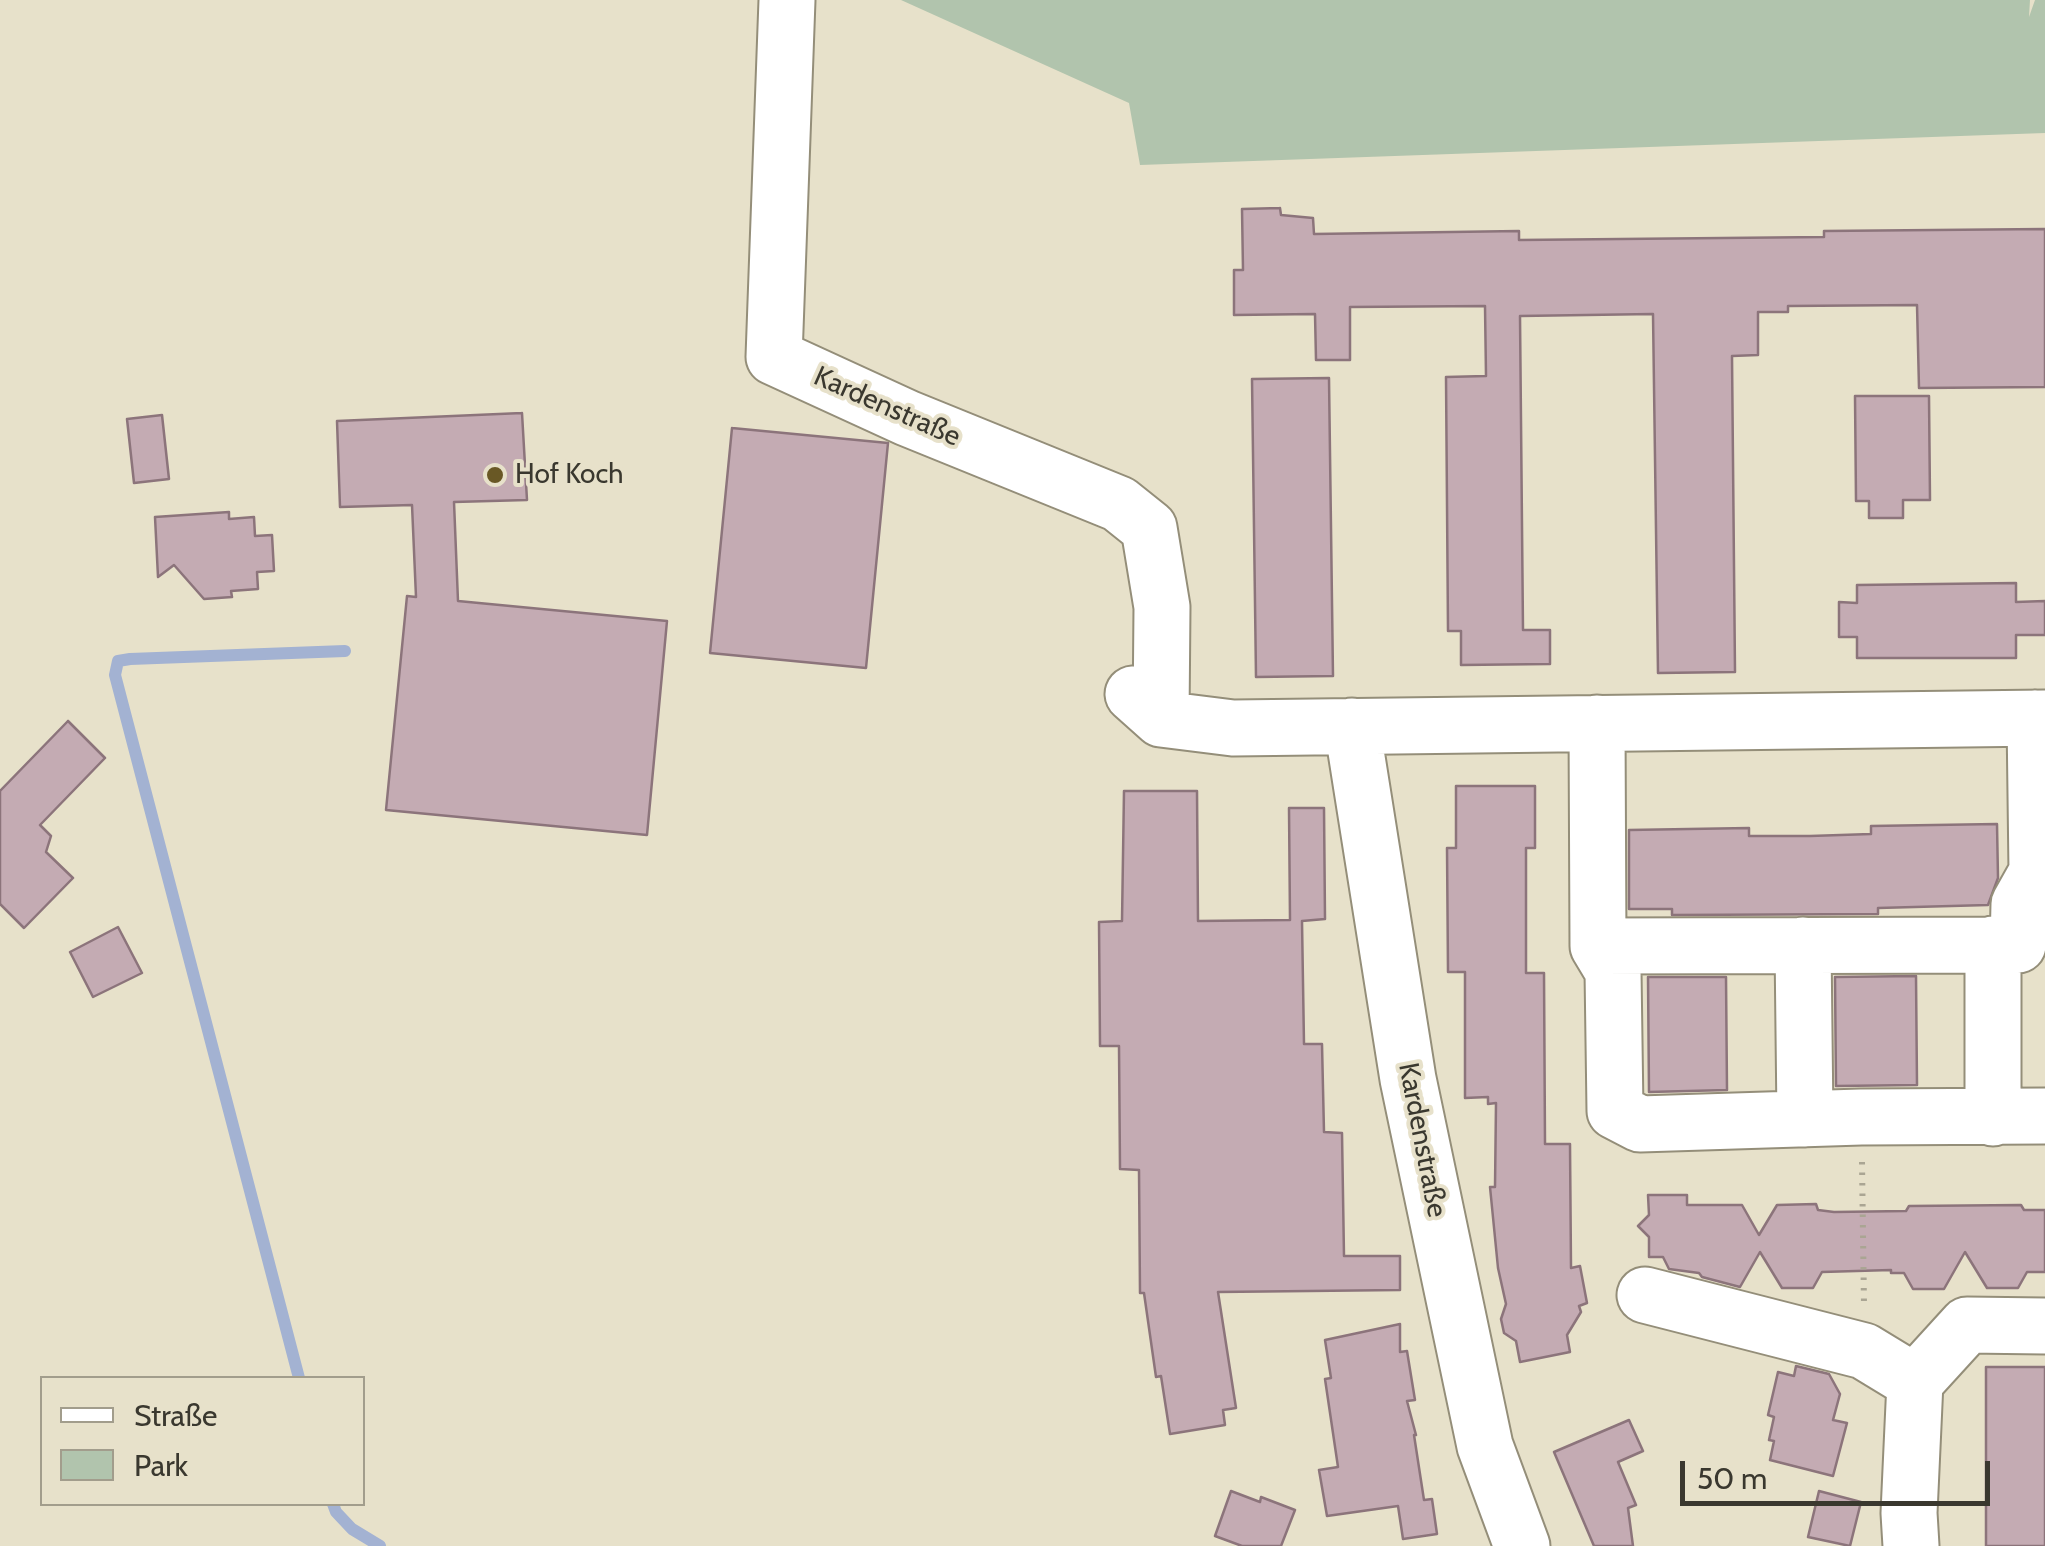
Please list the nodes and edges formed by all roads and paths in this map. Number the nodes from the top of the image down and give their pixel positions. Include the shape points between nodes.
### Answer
1 (787, 0) edge
2 (2040, 718) edge
3 (1597, 723) junction
4 (1352, 726) junction
5 (1993, 944) junction
6 (1803, 945) junction
7 (1598, 946) junction
8 (1861, 1117) junction
9 (2019, 1117) edge
10 (1805, 1119) junction
11 (1645, 1295) dead end
12 (2045, 1326) edge
13 (1864, 1351) junction
14 (1914, 1382) junction
15 (1522, 1546) edge
16 (1911, 1546) edge

1 - 4 street, Kardenstraße via 774,357 1119,504 1149,528 1162,607 1147,706 1233,728
2 - 3 street, Kardenstraße
2 - 5 street, Kardenstraße via 2037,872 2019,904 2018,945
3 - 4 street, Kardenstraße
3 - 7 street
4 - 15 street, Kardenstraße via 1408,1080 1484,1446
5 - 6 street
5 - 9 street
6 - 7 street
6 - 10 street
7 - 10 street via 1612,971 1616,1111 1640,1124
8 - 9 street
8 - 10 street
8 - 13 path
11 - 13 street
12 - 14 street via 1967,1325
13 - 14 street
14 - 16 street

